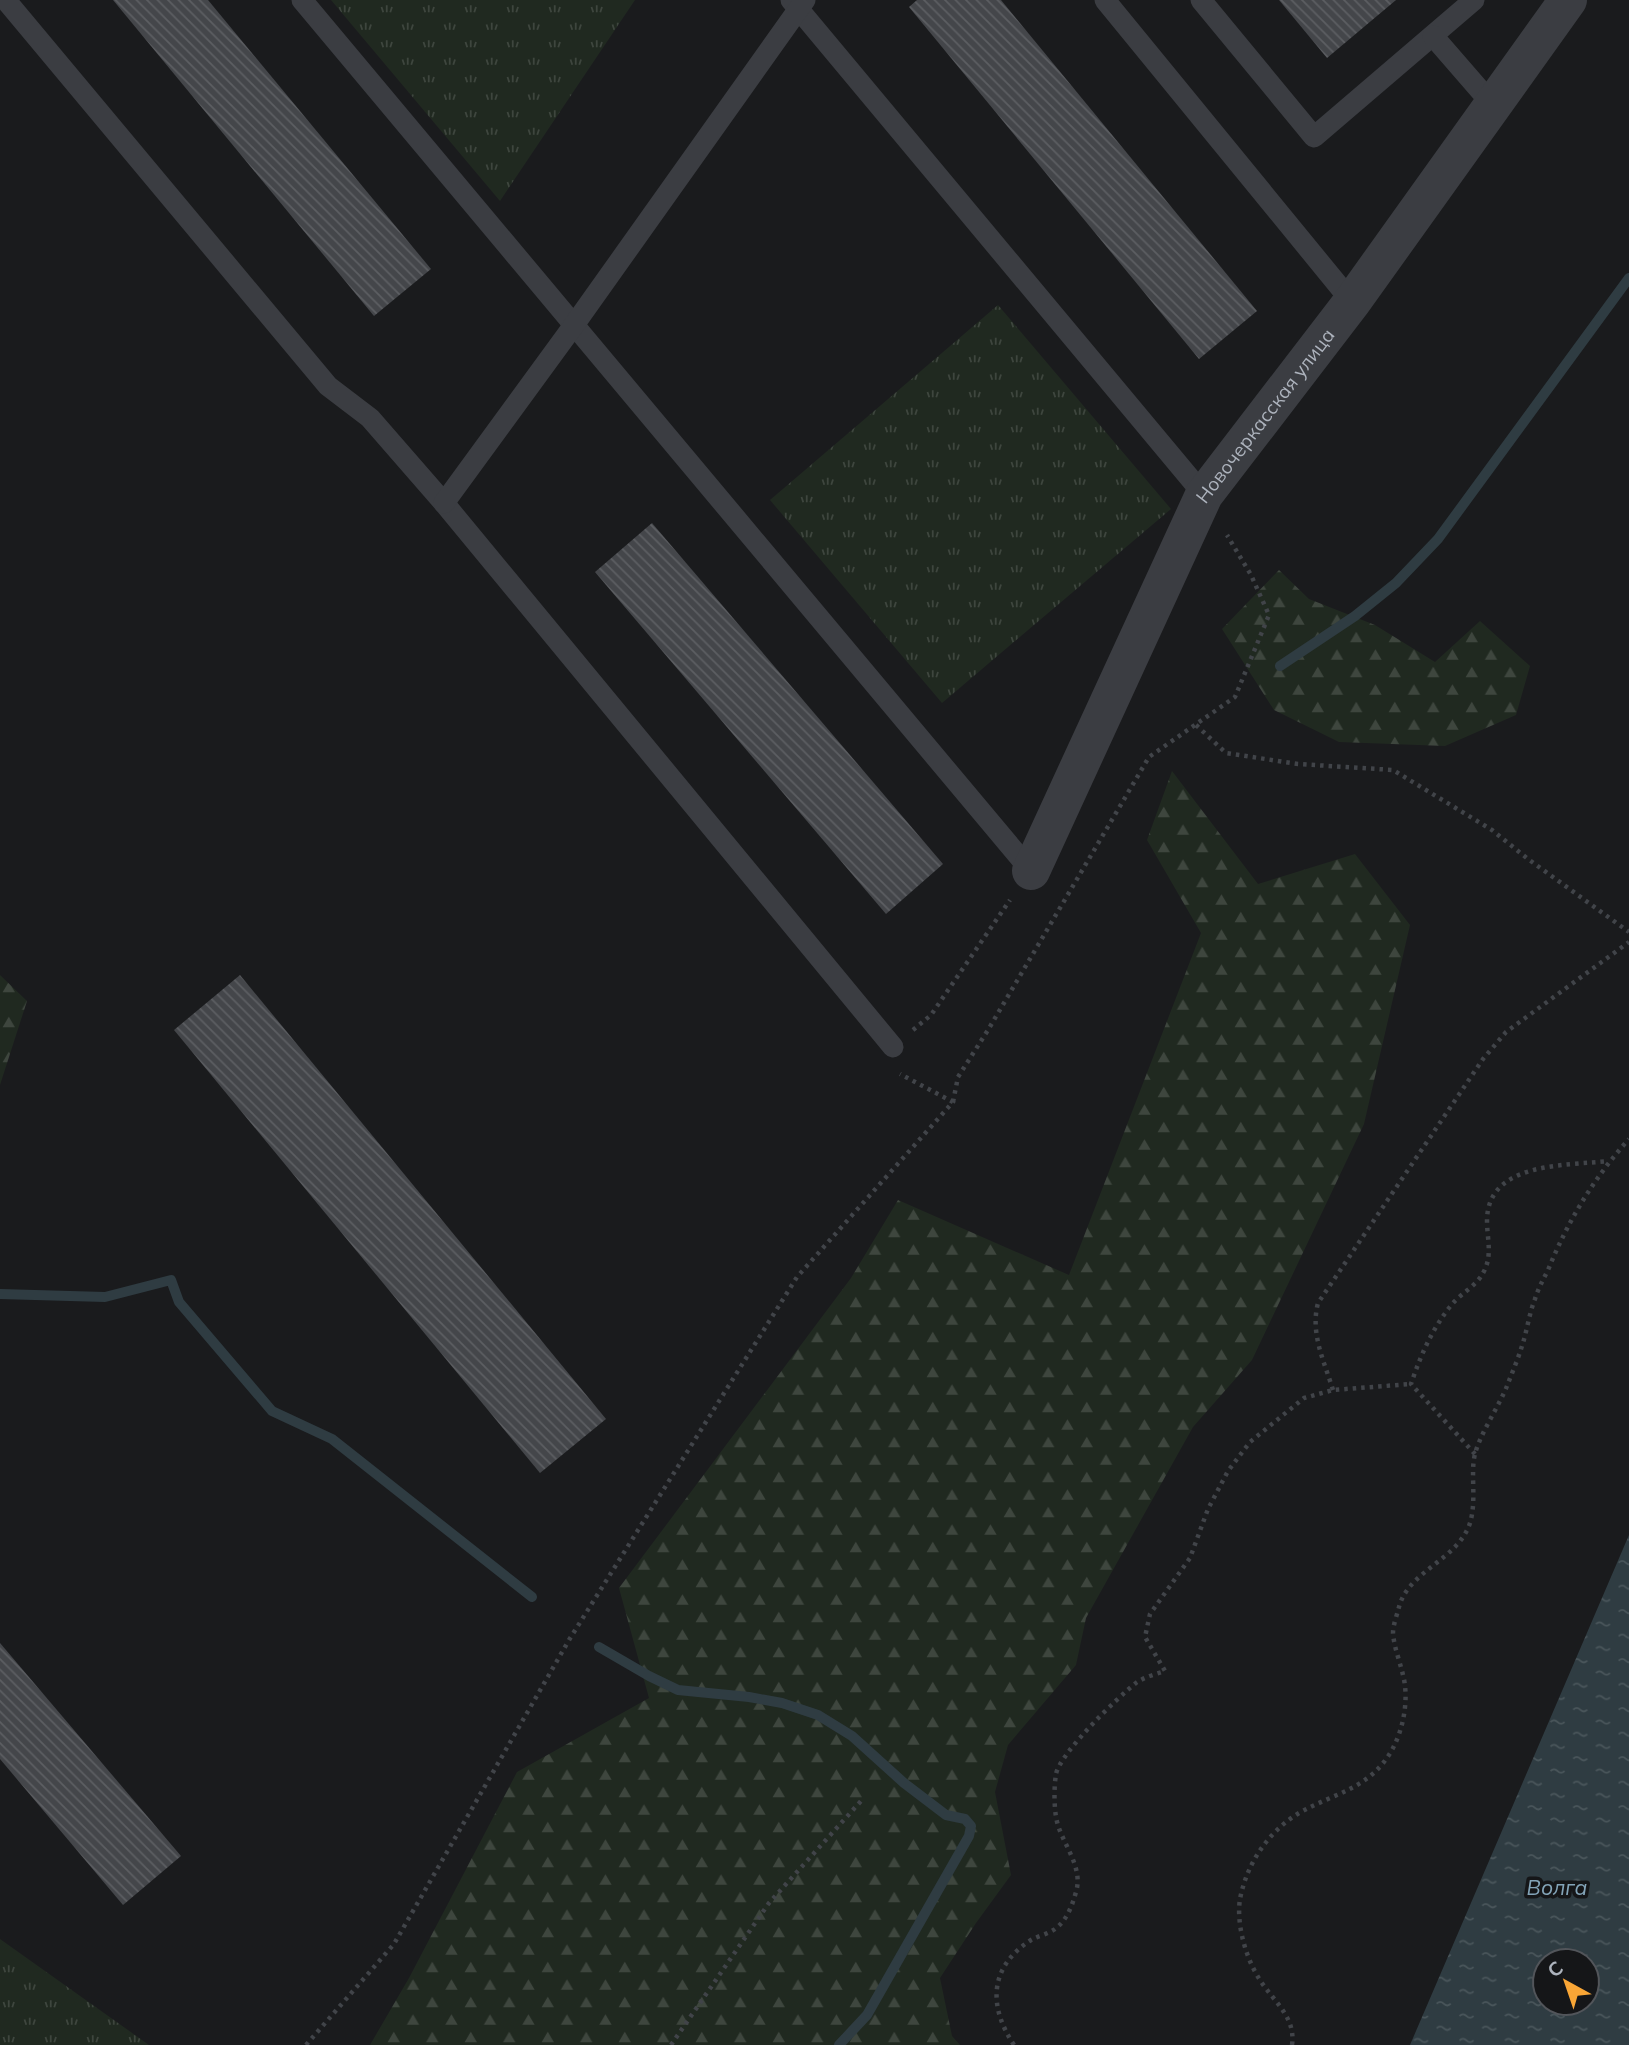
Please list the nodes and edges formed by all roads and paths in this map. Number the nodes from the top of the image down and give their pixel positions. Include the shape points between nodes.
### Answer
1 (8, 0) edge
2 (302, 0) edge
3 (1105, 0) edge
4 (1201, 0) edge
5 (1474, 0) edge
6 (1568, 0) edge
7 (798, 3) edge
8 (1433, 36) junction
9 (1492, 104) junction
10 (1352, 302) junction
11 (574, 325) junction
12 (1204, 495) junction
13 (444, 503) junction
14 (1196, 725) junction
15 (1031, 871) junction
16 (1629, 932) edge
17 (1629, 942) edge
18 (893, 1047) junction
19 (953, 1102) junction
20 (1629, 1139) edge
21 (1609, 1161) junction
22 (1411, 1384) junction
23 (1333, 1390) junction
24 (1475, 1454) junction
25 (861, 1801) dead end
26 (306, 2045) edge
27 (671, 2045) edge
28 (1014, 2045) edge
29 (1292, 2045) edge

1 - 13 lane via 328,386 370,418
2 - 11 lane
3 - 10 lane
4 - 8 lane via 1314,136
5 - 8 lane
6 - 9 street, Новочеркасская улица
7 - 11 lane
7 - 12 lane
8 - 9 lane
9 - 10 street, Новочеркасская улица
10 - 12 street, Новочеркасская улица
11 - 13 lane
11 - 15 lane
12 - 14 path via 1269,615 1235,697
12 - 15 street, Новочеркасская улица
13 - 18 lane
14 - 16 path via 1226,753 1298,764 1393,770 1492,830
14 - 19 path via 1149,757 958,1077
15 - 18 path via 931,1016
17 - 23 path via 1506,1032 1483,1059 1318,1303 1316,1335
18 - 19 path via 881,1065
19 - 26 path via 797,1276 569,1640 394,1944
20 - 21 path
21 - 22 path via 1530,1171 1504,1181 1487,1219 1489,1259 1483,1275 1433,1330
21 - 24 path via 1561,1238 1535,1298 1504,1393
22 - 23 path
22 - 24 path
23 - 28 path via 1304,1398 1284,1413 1250,1442 1228,1471 1191,1558 1150,1614 1145,1636 1165,1671 1139,1681 1120,1697 1066,1755 1056,1773 1056,1819 1074,1861 1077,1888 1070,1911 1055,1928 1014,1954 999,1975 996,1996 1002,2027
24 - 29 path via 1473,1504 1463,1538 1407,1590 1400,1604 1393,1632 1405,1680 1404,1717 1395,1744 1368,1779 1298,1814 1267,1839 1256,1855 1240,1900 1242,1937 1259,1979 1286,2013
25 - 27 path via 769,1903

